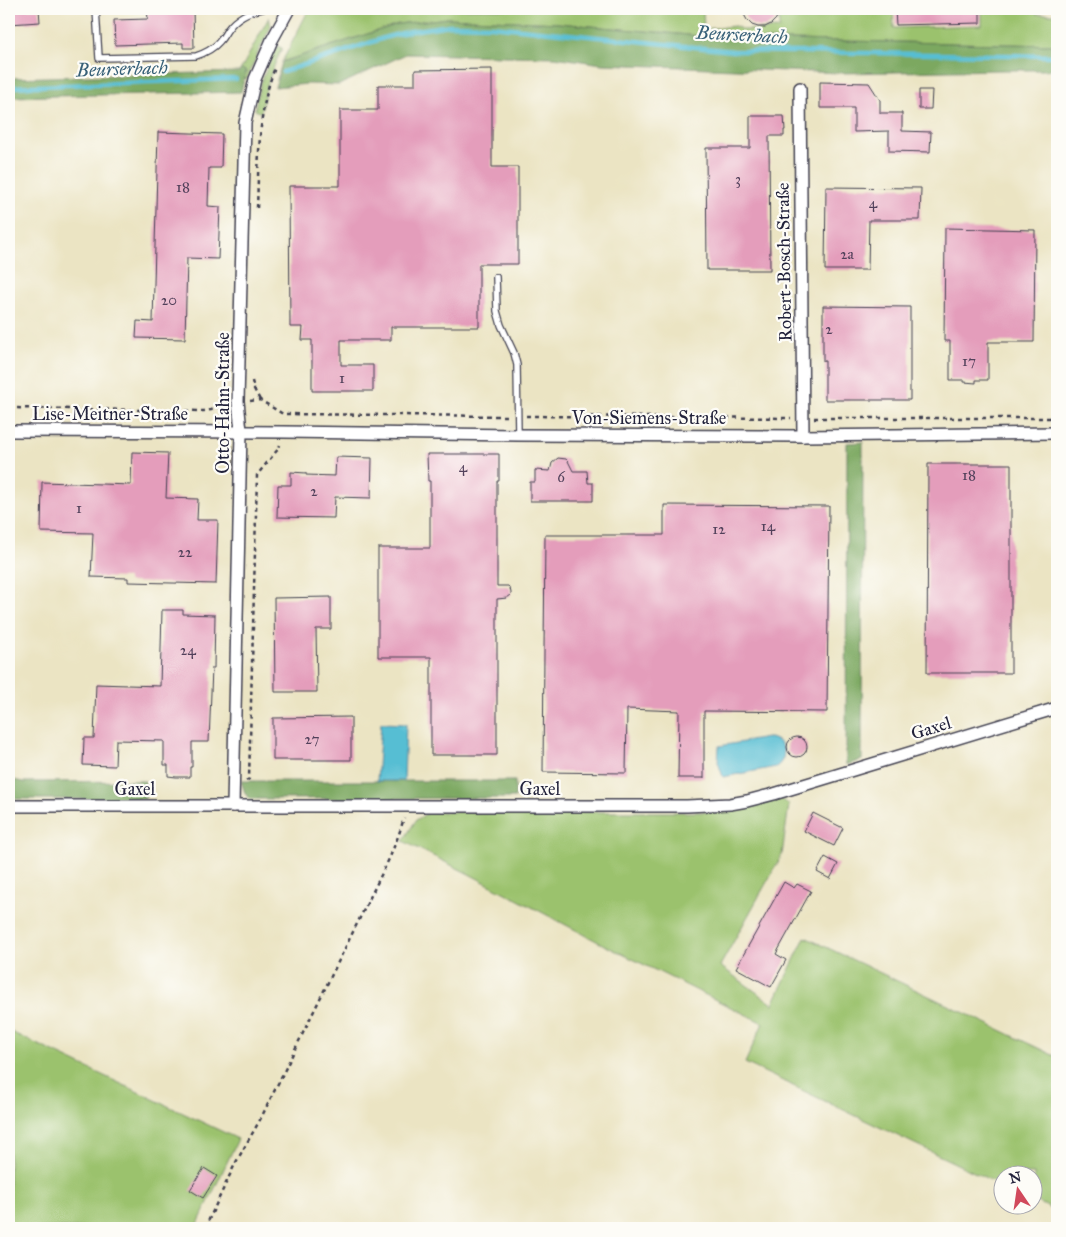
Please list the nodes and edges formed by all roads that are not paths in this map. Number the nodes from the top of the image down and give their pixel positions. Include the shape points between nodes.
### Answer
1 (96, 9) edge
2 (262, 9) edge
3 (285, 10) edge
4 (800, 88) dead end
5 (496, 278) dead end
6 (9, 431) edge
7 (241, 431) junction
8 (1057, 433) edge
9 (518, 435) junction
10 (803, 436) junction
11 (1057, 708) edge
12 (9, 806) edge
13 (233, 806) junction

1 - 2 lane via 99,58 196,56 220,42 229,27 241,17
3 - 7 street, Otto-Hahn-Straße via 255,79 245,123 238,401
4 - 10 street, Robert-Bosch-Straße
5 - 9 lane via 497,311 517,365
6 - 7 street, Lise-Meitner-Straße
7 - 9 street, Von-Siemens-Straße
7 - 13 street, Otto-Hahn-Straße
8 - 10 street, Von-Siemens-Straße
9 - 10 street, Von-Siemens-Straße
11 - 13 street, Gaxel via 774,794 730,804
12 - 13 street, Gaxel

